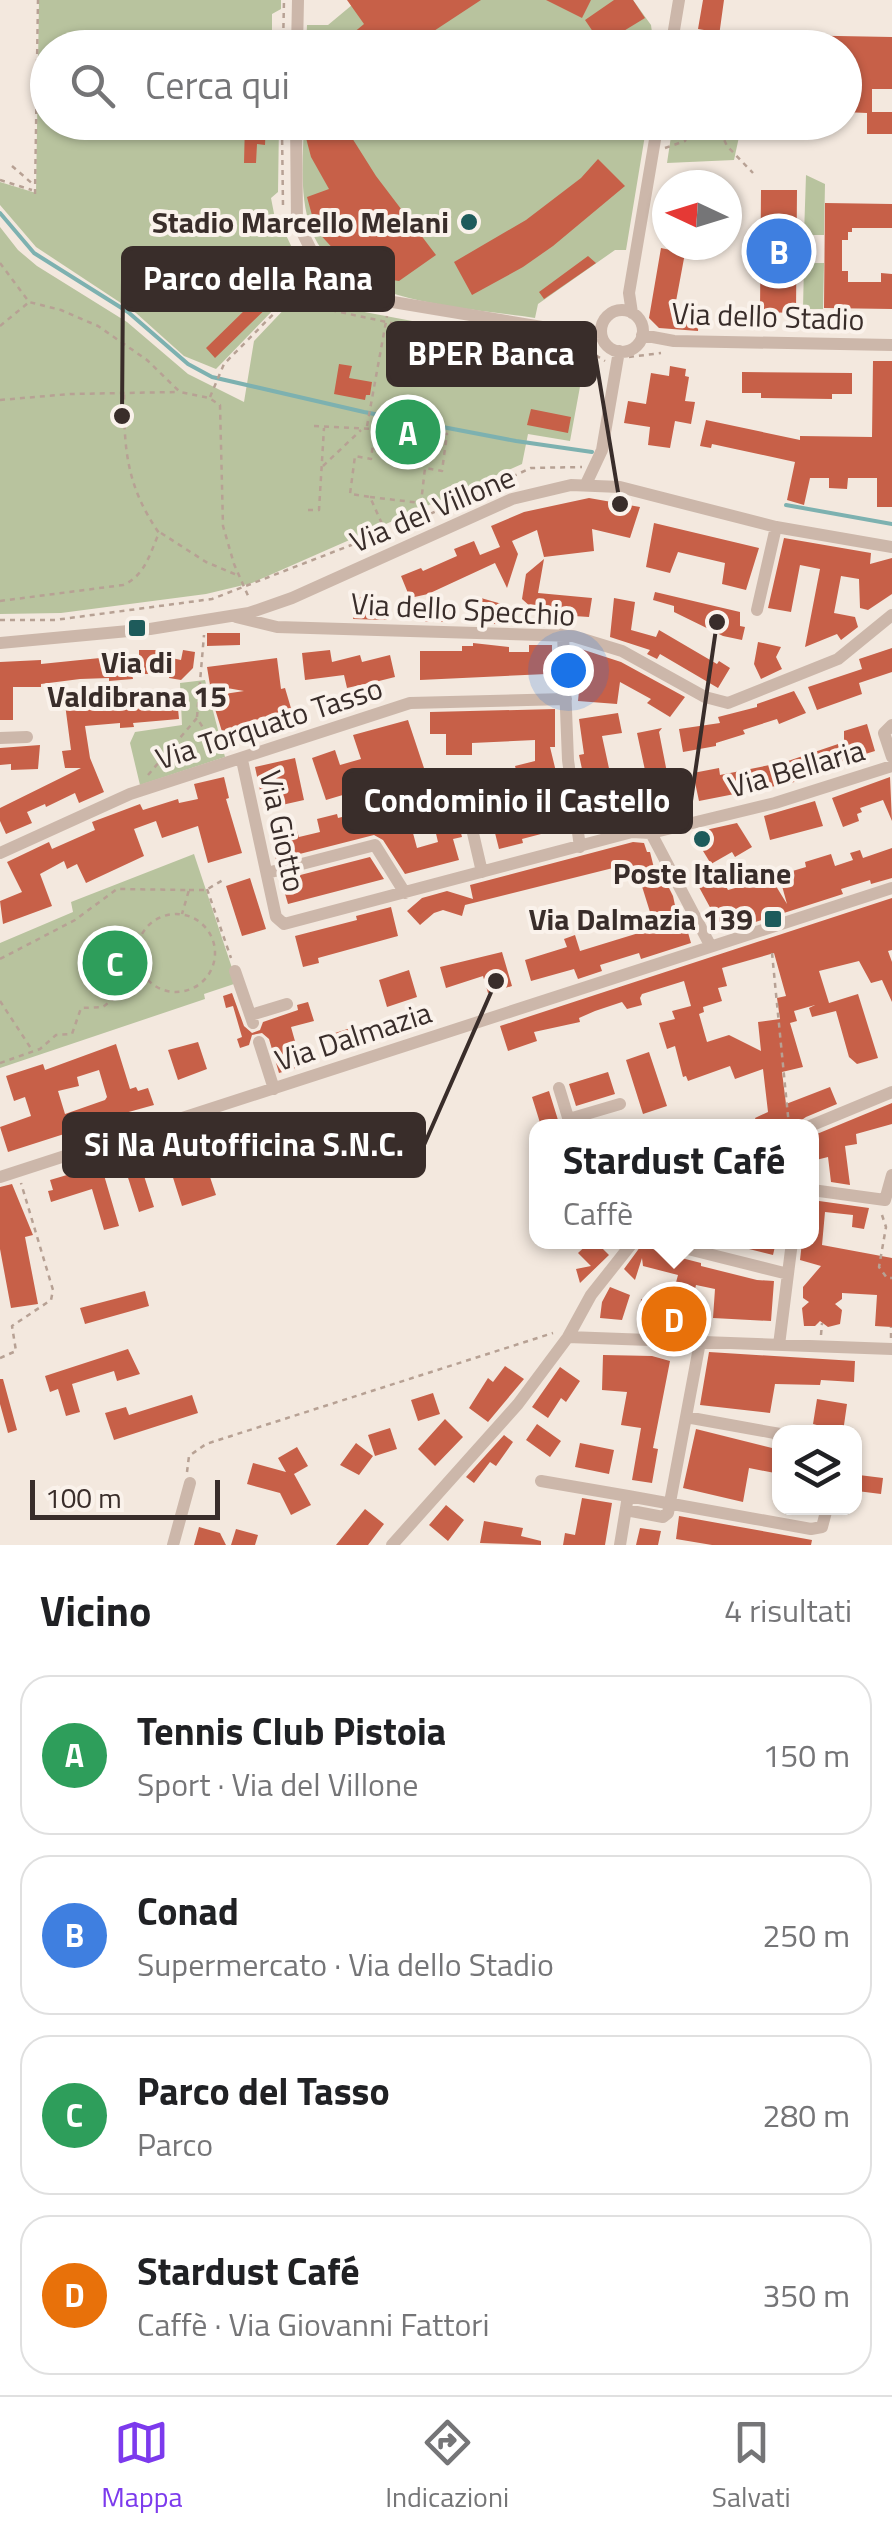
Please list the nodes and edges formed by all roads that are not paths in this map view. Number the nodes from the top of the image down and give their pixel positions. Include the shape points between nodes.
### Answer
1 (298, 0) edge
2 (679, 0) edge
3 (297, 30) edge
4 (674, 30) edge
5 (296, 140) edge
6 (655, 140) edge
7 (626, 311) junction
8 (602, 333) junction
9 (642, 335) junction
10 (892, 345) edge
11 (619, 351) junction
12 (602, 450) junction
13 (586, 484) junction
14 (608, 486) junction
15 (776, 527) junction
16 (892, 547) edge
17 (757, 610) dead end
18 (892, 615) edge
19 (234, 617) junction
20 (564, 634) junction
21 (0, 643) edge
22 (566, 699) junction
23 (888, 729) edge
24 (27, 736) dead end
25 (0, 738) edge
26 (892, 757) edge
27 (242, 760) junction
28 (892, 766) edge
29 (468, 816) dead end
30 (651, 833) junction
31 (580, 846) junction
32 (0, 853) edge
33 (482, 872) junction
34 (267, 873) junction
35 (892, 888) edge
36 (405, 893) junction
37 (276, 914) joint
38 (710, 945) junction
39 (236, 971) road end
40 (287, 1004) dead end
41 (259, 1042) dead end
42 (559, 1088) dead end
43 (274, 1089) junction
44 (892, 1092) edge
45 (620, 1104) dead end
46 (569, 1119) edge
47 (581, 1119) edge
48 (819, 1122) edge
49 (892, 1175) edge
50 (0, 1177) edge
51 (819, 1191) edge
52 (619, 1249) edge
53 (688, 1249) edge
54 (791, 1249) edge
55 (788, 1274) junction
56 (571, 1331) junction
57 (700, 1342) junction
58 (779, 1345) junction
59 (892, 1349) edge
60 (686, 1417) junction
61 (772, 1433) edge
62 (542, 1481) dead end
63 (190, 1483) road end
64 (627, 1503) junction
65 (670, 1504) junction
66 (826, 1515) edge
67 (399, 1544) edge
68 (172, 1545) edge
69 (620, 1545) edge

1 - 3 street
2 - 4 street
5 - 8 street via 302,234 320,266 350,288 381,300
6 - 7 street
7 - 8 street via 604,320
7 - 9 street via 641,322
8 - 11 street via 606,345
9 - 10 street, Via dello Stadio
9 - 11 street via 636,346
11 - 12 street
12 - 13 street
12 - 14 street
13 - 14 street, Via del Villone
13 - 19 street, Via del Villone via 512,500
14 - 15 street, Via del Villone
15 - 16 street, Via del Villone
15 - 17 street
18 - 20 street, Via dello Specchio via 838,659 728,703 622,651
19 - 20 street, Via dello Specchio via 278,627
19 - 21 street
20 - 22 street
22 - 27 street, Via Torquato Tasso via 410,703
22 - 31 street
23 - 26 street
24 - 25 street
27 - 32 street, Via Torquato Tasso via 130,794
27 - 34 street, Via Giotto
28 - 30 street, Via Bellaria
29 - 33 street
30 - 31 street, Via Bellaria
30 - 38 street
31 - 33 street, Via Bellaria
33 - 36 street, Via Bellaria
34 - 36 street via 375,844
34 - 37 street, Via Giotto
35 - 38 street, Via Dalmazia
36 - 37 street, Via Bellaria via 288,924
38 - 43 street, Via Dalmazia
39 - 40 street via 252,1019
41 - 43 street
42 - 46 street
43 - 50 street, Via Dalmazia
44 - 48 street
45 - 47 street
49 - 51 street via 885,1200
52 - 56 street
53 - 55 street
54 - 55 street
55 - 58 street
56 - 57 street
56 - 67 street
57 - 58 street
57 - 60 street
58 - 59 street
60 - 61 street
60 - 65 street
62 - 64 street
63 - 68 street
64 - 65 street via 664,1517
64 - 69 street
65 - 66 street via 811,1529 822,1526

